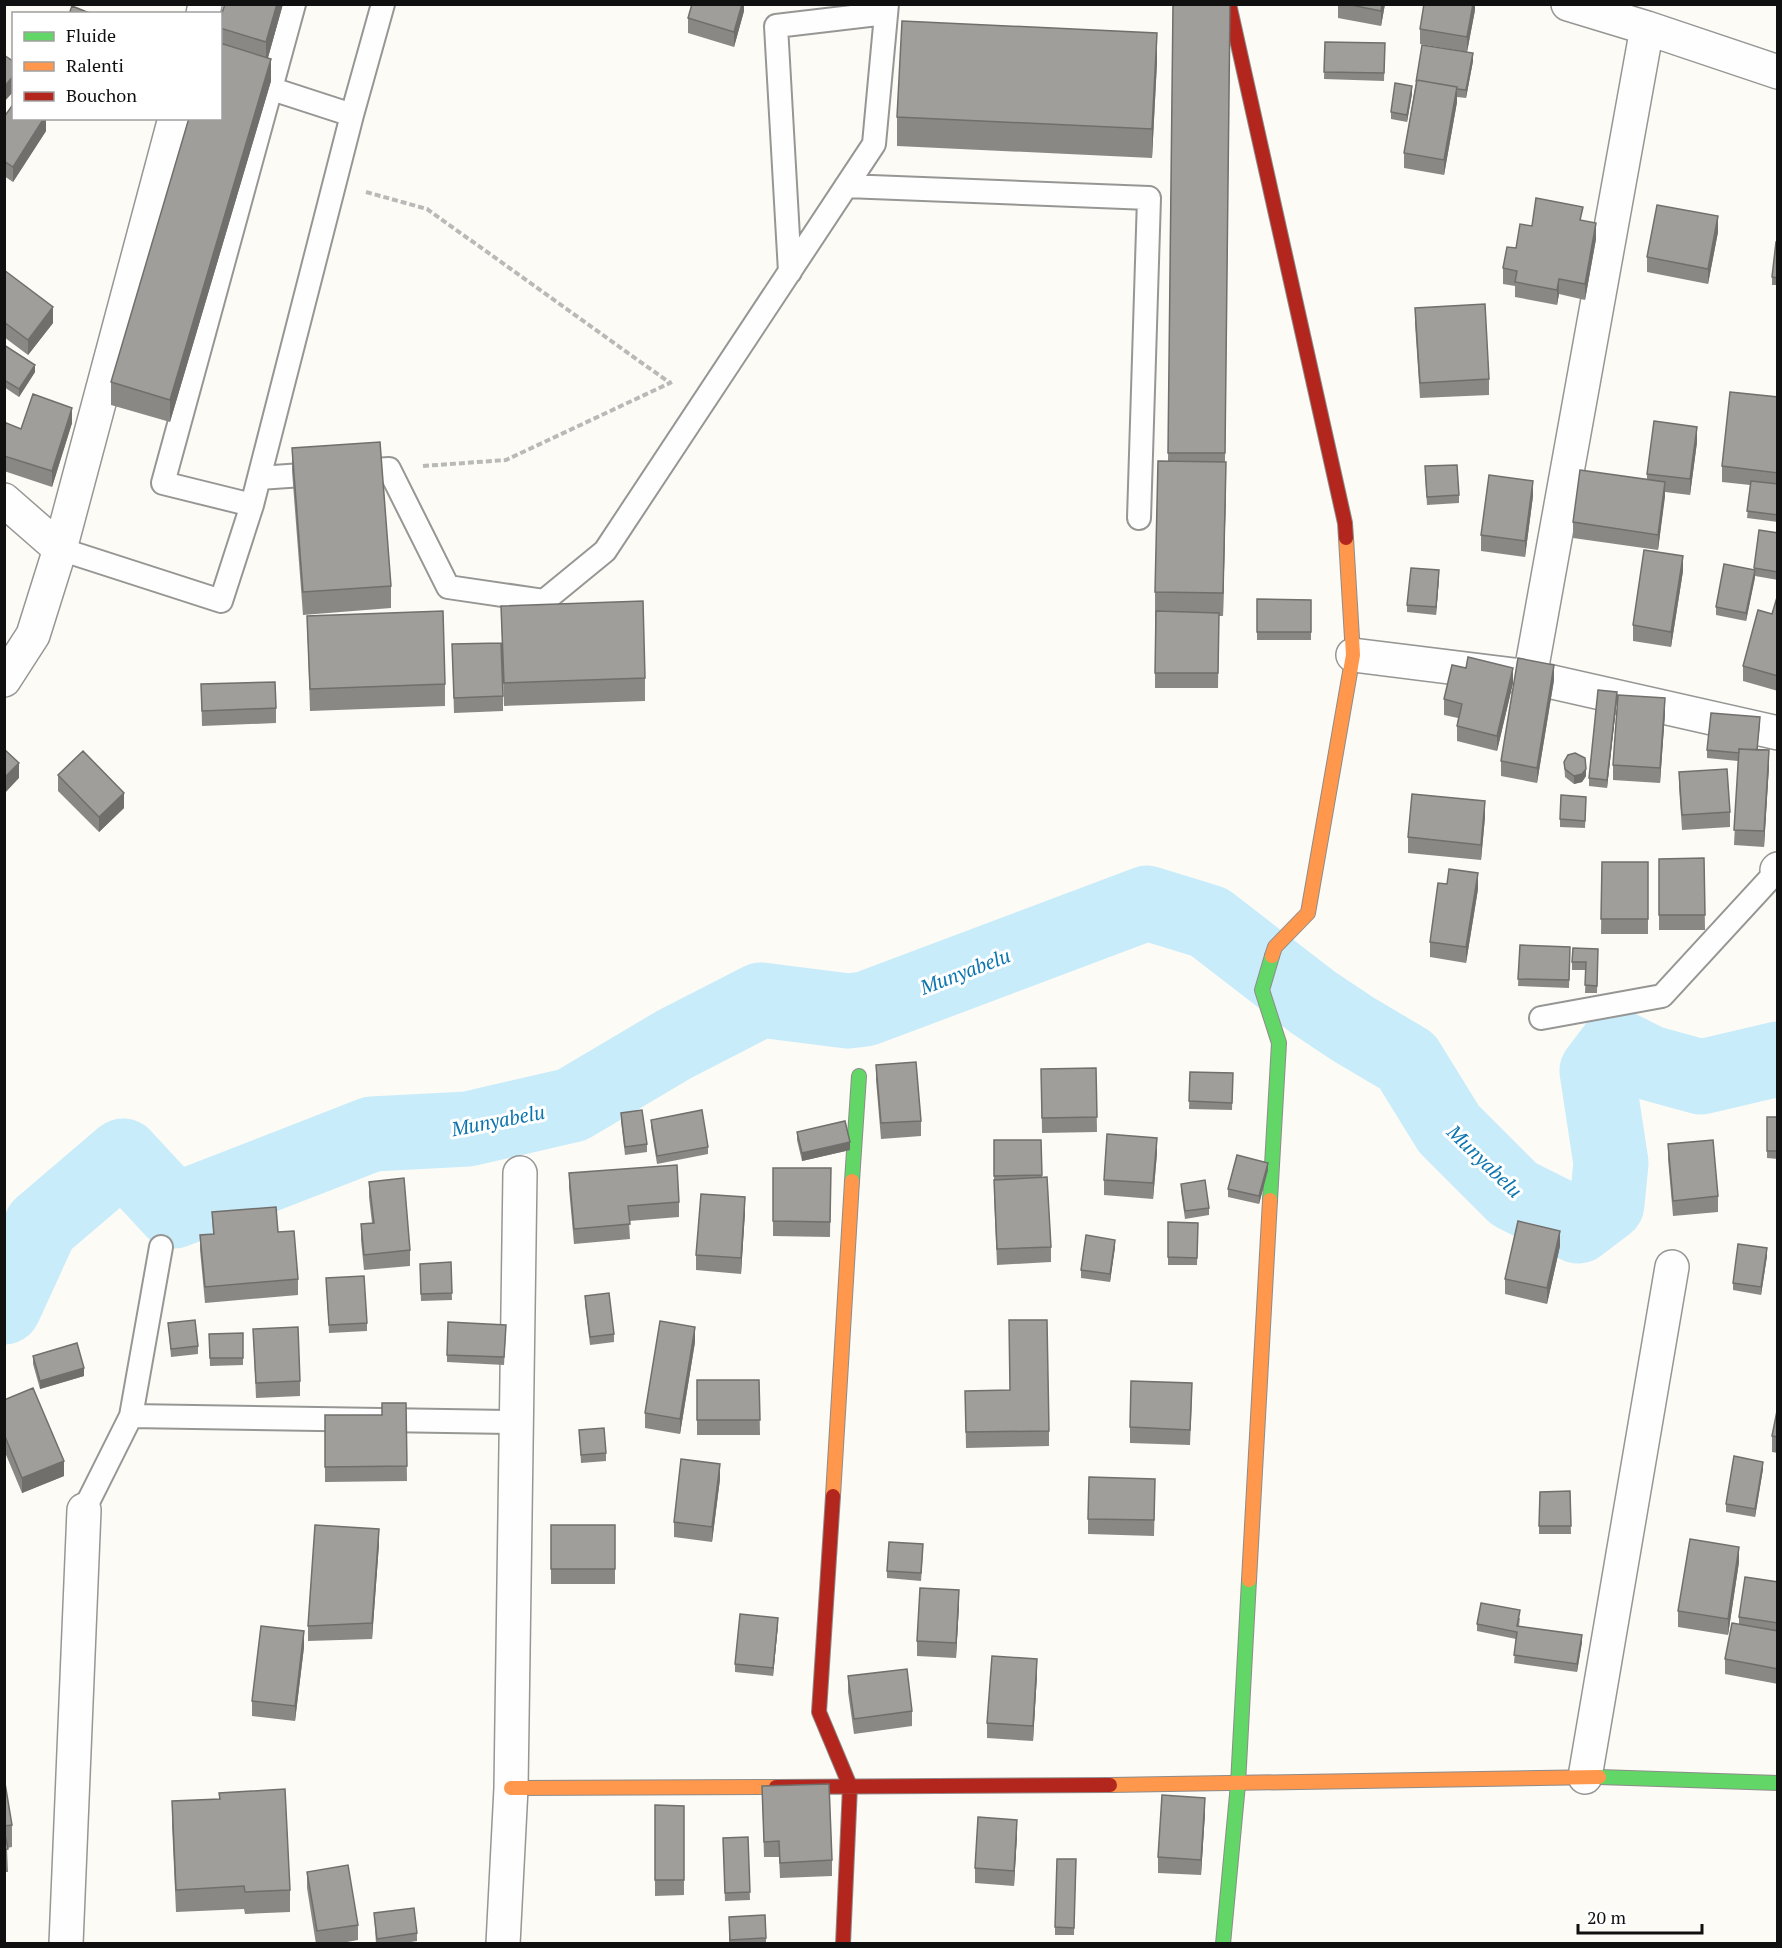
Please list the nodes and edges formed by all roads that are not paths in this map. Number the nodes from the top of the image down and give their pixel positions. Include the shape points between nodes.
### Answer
1 (294, 4) edge
2 (383, 4) edge
3 (1229, 4) edge
4 (1579, 6) edge
5 (887, 9) edge
6 (1647, 28) junction
7 (1778, 72) edge
8 (222, 73) edge
9 (271, 88) junction
10 (352, 115) junction
11 (174, 120) edge
12 (846, 186) junction
13 (790, 272) junction
14 (259, 478) junction
15 (4, 500) edge
16 (252, 505) junction
17 (1140, 518) dead end
18 (60, 549) junction
19 (1353, 655) junction
20 (1530, 677) junction
21 (4, 680) edge
22 (1778, 733) edge
23 (1777, 869) edge
24 (1541, 1018) dead end
25 (859, 1076) dead end
26 (520, 1173) dead end
27 (161, 1246) dead end
28 (1672, 1267) dead end
29 (131, 1416) junction
30 (517, 1422) junction
31 (84, 1510) joint
32 (1585, 1777) junction
33 (1778, 1783) edge
34 (1238, 1784) junction
35 (850, 1786) junction
36 (511, 1788) junction
37 (66, 1944) edge
38 (503, 1944) edge
39 (843, 1944) edge
40 (1223, 1944) edge

1 - 9 lane
2 - 10 lane
3 - 19 street via 1345,524
4 - 6 street
5 - 12 lane via 874,144
5 - 13 lane via 776,26
6 - 7 street
6 - 20 street
8 - 9 lane
9 - 10 lane
9 - 16 lane via 163,483
10 - 14 lane
11 - 18 street
12 - 13 lane
12 - 17 lane via 1149,198
13 - 14 lane via 605,551 544,601 448,587 389,469
14 - 16 lane
15 - 18 street
16 - 18 lane via 221,601
18 - 21 street via 33,634
19 - 20 street
19 - 34 street via 1308,913 1275,947 1262,990 1279,1043
20 - 22 street
23 - 24 lane via 1662,996
25 - 35 street via 819,1712
26 - 30 street
27 - 29 lane
28 - 32 street
29 - 30 lane
29 - 31 lane
30 - 36 street
31 - 37 street
32 - 33 street
32 - 34 street
34 - 35 street
34 - 40 street
35 - 36 street
35 - 39 street
36 - 38 street

